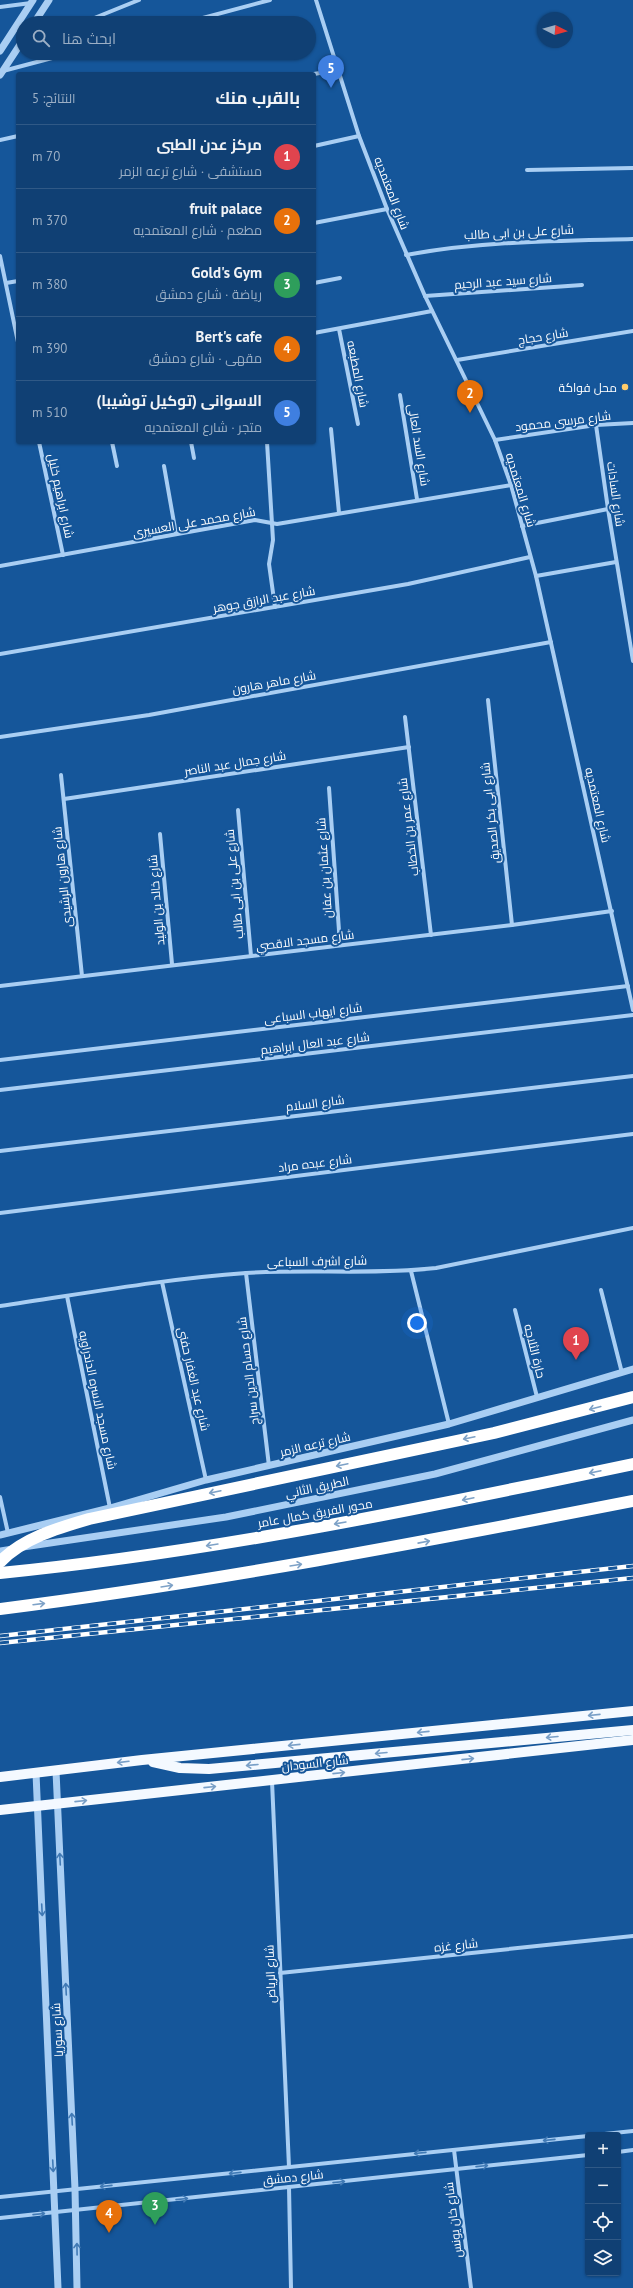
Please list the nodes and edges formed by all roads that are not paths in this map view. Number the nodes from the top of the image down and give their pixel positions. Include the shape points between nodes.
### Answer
1 (49, 0) edge
2 (139, 0) edge
3 (270, 0) edge
4 (316, 0) edge
5 (33, 1) edge
6 (0, 7) edge
7 (23, 16) edge
8 (39, 16) edge
9 (99, 16) edge
10 (210, 16) edge
11 (16, 27) edge
12 (0, 51) edge
13 (16, 54) edge
14 (46, 60) edge
15 (337, 70) junction
16 (2, 73) edge
17 (316, 74) edge
18 (16, 136) edge
19 (359, 136) junction
20 (0, 140) edge
21 (316, 146) edge
22 (633, 168) edge
23 (527, 170) dead end
24 (387, 208) junction
25 (316, 223) edge
26 (633, 239) edge
27 (406, 255) junction
28 (0, 256) edge
29 (340, 278) dead end
30 (16, 280) edge
31 (6, 283) junction
32 (316, 283) edge
33 (582, 285) dead end
34 (425, 296) junction
35 (432, 311) junction
36 (339, 328) junction
37 (633, 331) edge
38 (16, 332) edge
39 (316, 333) edge
40 (457, 360) junction
41 (400, 395) dead end
42 (633, 422) edge
43 (358, 424) dead end
44 (596, 425) junction
45 (331, 429) dead end
46 (495, 440) junction
47 (39, 444) edge
48 (112, 444) edge
49 (191, 444) edge
50 (267, 444) edge
51 (194, 458) dead end
52 (117, 466) dead end
53 (164, 466) dead end
54 (510, 485) junction
55 (417, 499) junction
56 (608, 509) junction
57 (339, 513) junction
58 (272, 523) junction
59 (522, 526) junction
60 (176, 534) junction
61 (63, 555) junction
62 (530, 557) junction
63 (616, 562) junction
64 (0, 566) edge
65 (536, 576) junction
66 (275, 607) junction
67 (551, 642) junction
68 (0, 654) edge
69 (633, 661) edge
70 (488, 700) dead end
71 (406, 717) dead end
72 (0, 737) edge
73 (409, 747) junction
74 (61, 775) dead end
75 (329, 788) dead end
76 (64, 799) junction
77 (238, 810) dead end
78 (160, 834) dead end
79 (612, 911) junction
80 (512, 925) junction
81 (431, 935) junction
82 (340, 946) junction
83 (251, 956) junction
84 (172, 964) junction
85 (82, 976) junction
86 (0, 982) edge
87 (0, 986) edge
88 (628, 986) junction
89 (633, 1010) edge
90 (633, 1015) edge
91 (0, 1060) edge
92 (633, 1076) edge
93 (0, 1090) edge
94 (633, 1134) edge
95 (0, 1151) edge
96 (0, 1213) edge
97 (633, 1228) edge
98 (411, 1271) junction
99 (246, 1273) junction
100 (162, 1282) junction
101 (601, 1290) dead end
102 (67, 1296) junction
103 (0, 1306) edge
104 (515, 1310) dead end
105 (633, 1369) edge
106 (622, 1373) junction
107 (537, 1397) junction
108 (633, 1397) edge
109 (633, 1420) edge
110 (449, 1424) junction
111 (633, 1464) edge
112 (269, 1466) junction
113 (206, 1480) junction
114 (0, 1497) edge
115 (633, 1501) edge
116 (110, 1508) junction
117 (8, 1533) junction
118 (0, 1535) edge
119 (0, 1551) edge
120 (0, 1562) edge
121 (0, 1573) edge
122 (0, 1609) edge
123 (633, 1711) edge
124 (633, 1730) edge
125 (633, 1740) edge
126 (142, 1760) junction
127 (56, 1771) junction
128 (36, 1773) junction
129 (0, 1777) edge
130 (272, 1781) junction
131 (58, 1804) junction
132 (37, 1806) junction
133 (0, 1810) edge
134 (633, 1936) edge
135 (280, 1973) junction
136 (633, 2131) edge
137 (621, 2132) edge
138 (585, 2136) edge
139 (454, 2150) junction
140 (633, 2150) edge
141 (621, 2152) edge
142 (585, 2155) edge
143 (289, 2167) junction
144 (457, 2169) junction
145 (289, 2187) junction
146 (75, 2189) junction
147 (54, 2191) junction
148 (0, 2197) edge
149 (76, 2210) junction
150 (55, 2212) junction
151 (0, 2218) edge
152 (58, 2288) edge
153 (78, 2288) edge
154 (291, 2288) edge
155 (471, 2288) edge

1 - 8 street
2 - 9 street
3 - 10 street
4 - 15 street, شارع المعتمديه
5 - 6 street
5 - 7 street
11 - 12 street
13 - 16 street
14 - 16 street
15 - 17 street
15 - 19 street, شارع المعتمديه
18 - 20 street
19 - 21 street
19 - 24 street, شارع المعتمديه
22 - 23 street
24 - 25 street
24 - 27 street, شارع المعتمديه
26 - 27 street, شارع على بن ابى طالب via 491,243
27 - 34 street, شارع المعتمديه
28 - 31 street
29 - 32 street
30 - 31 street
31 - 38 street
33 - 34 street, شارع سيد عبد الرحيم
34 - 35 street, شارع المعتمديه
35 - 36 street
35 - 40 street, شارع المعتمديه
36 - 39 street
36 - 43 street, شارع المطبعه
37 - 40 street, شارع حجاج
40 - 46 street, شارع المعتمديه
41 - 55 street, شارع السد العالى
42 - 44 street, شارع مرسى محمود
44 - 46 street, شارع مرسى محمود
44 - 56 street, شارع السادات
45 - 57 street
46 - 54 street, شارع المعتمديه
47 - 61 street, شارع ابراهيم خليل
48 - 52 street
49 - 51 street
50 - 58 street
53 - 60 street
54 - 55 street, شارع محمد على العسيرى
54 - 59 street, شارع المعتمديه
55 - 57 street, شارع محمد على العسيرى
56 - 59 street
56 - 63 street, شارع السادات
57 - 58 street, شارع محمد على العسيرى
58 - 60 street, شارع محمد على العسيرى via 255,520
58 - 66 street via 273,545 269,564
59 - 62 street, شارع المعتمديه
60 - 61 street, شارع محمد على العسيرى
61 - 64 street, شارع محمد على العسيرى
62 - 65 street, شارع المعتمديه
62 - 66 street, شارع عبد الرازق جوهر via 408,584
63 - 65 street
63 - 69 street, شارع السادات
65 - 67 street, شارع المعتمديه
66 - 68 street, شارع عبد الرازق جوهر
67 - 72 street, شارع ماهر هارون via 148,715
67 - 79 street, شارع المعتمديه
70 - 80 street, شارع ابى بكر الصديق
71 - 73 street, شارع عمر بن الخطاب
73 - 76 street, شارع جمال عبد الناصر
73 - 81 street, شارع عمر بن الخطاب
74 - 76 street, شارع هارون الرشيدى
75 - 82 street, شارع عثمان بن عفان
76 - 85 street, شارع هارون الرشيدى
77 - 83 street, شارع على بن ابى طالب
78 - 84 street, شارع خالد بن الوليد
79 - 80 street, شارع مسجد الاقصي
79 - 88 street, شارع المعتمديه
80 - 81 street, شارع مسجد الاقصي
81 - 82 street, شارع مسجد الاقصي
82 - 83 street, شارع مسجد الاقصي
83 - 84 street, شارع مسجد الاقصي
84 - 85 street, شارع مسجد الاقصي
85 - 87 street, شارع مسجد الاقصي
86 - 87 street
88 - 89 street, شارع المعتمديه
88 - 91 street, شارع ايهاب السباعى
90 - 93 street, شارع عبد العال ابراهيم
92 - 95 street, شارع السلام
94 - 96 street, شارع عبده مراد
97 - 98 street, شارع اشرف السباعى
98 - 99 street, شارع اشرف السباعى via 310,1270
98 - 110 street
99 - 100 street, شارع اشرف السباعى
99 - 112 street, شارع حسام الدين سراج
100 - 102 street, شارع اشرف السباعى
100 - 113 street, شارع عبد الغفار حفنى
101 - 106 street
102 - 103 street, شارع اشرف السباعى
102 - 116 street, شارع مسجد الاسره الدندراويه
104 - 107 street, حارة الثلاجه
105 - 106 street, شارع ترعه الزمر
106 - 107 street, شارع ترعه الزمر
107 - 110 street, شارع ترعه الزمر
108 -> 120 highway, bridge via 494,1433 89,1519 46,1534 8,1554
109 - 119 street, الطريق الثاني via 435,1474 226,1517
110 - 112 street, شارع ترعه الزمر
111 -> 121 highway, محور الفريق كمال عامر via 332,1524 124,1558
112 - 113 street, شارع ترعه الزمر
113 - 116 street, شارع ترعه الزمر
114 - 117 street
122 -> 115 highway via 172,1586
116 - 117 street, شارع ترعه الزمر
117 - 118 street, شارع ترعه الزمر
123 -> 126 main road, شارع السودان
124 -> 126 main road via 209,1768 180,1768
130 -> 125 main road, شارع السودان
126 -> 127 main road, شارع السودان
127 - 128 main road, شارع السودان
127 - 131 street, شارع سوريا
128 - 129 main road, شارع السودان
128 - 132 street, شارع سوريا
131 -> 130 main road, شارع السودان
130 - 135 street, شارع الرياض
131 - 132 main road, شارع السودان
146 -> 131 street, شارع سوريا
132 - 133 main road, شارع السودان
132 -> 147 street, شارع سوريا
134 - 135 street, شارع غزه
135 - 143 street, شارع الرياض
136 - 137 street
138 -> 139 street, شارع دمشق
139 -> 143 street, شارع دمشق
139 - 144 street, شارع خان يونس
140 - 141 street
144 -> 142 street, شارع دمشق
143 -> 146 street, شارع دمشق
145 -> 144 street, شارع دمشق
144 - 155 street, شارع خان يونس
149 -> 145 street, شارع دمشق
145 - 154 street
146 - 147 street, شارع دمشق
146 - 149 street, شارع سوريا
147 - 148 street, شارع دمشق
147 - 150 street, شارع سوريا
149 - 150 street, شارع دمشق
153 -> 149 street, شارع سوريا
151 -> 150 street, شارع دمشق
150 - 152 street, شارع سوريا

